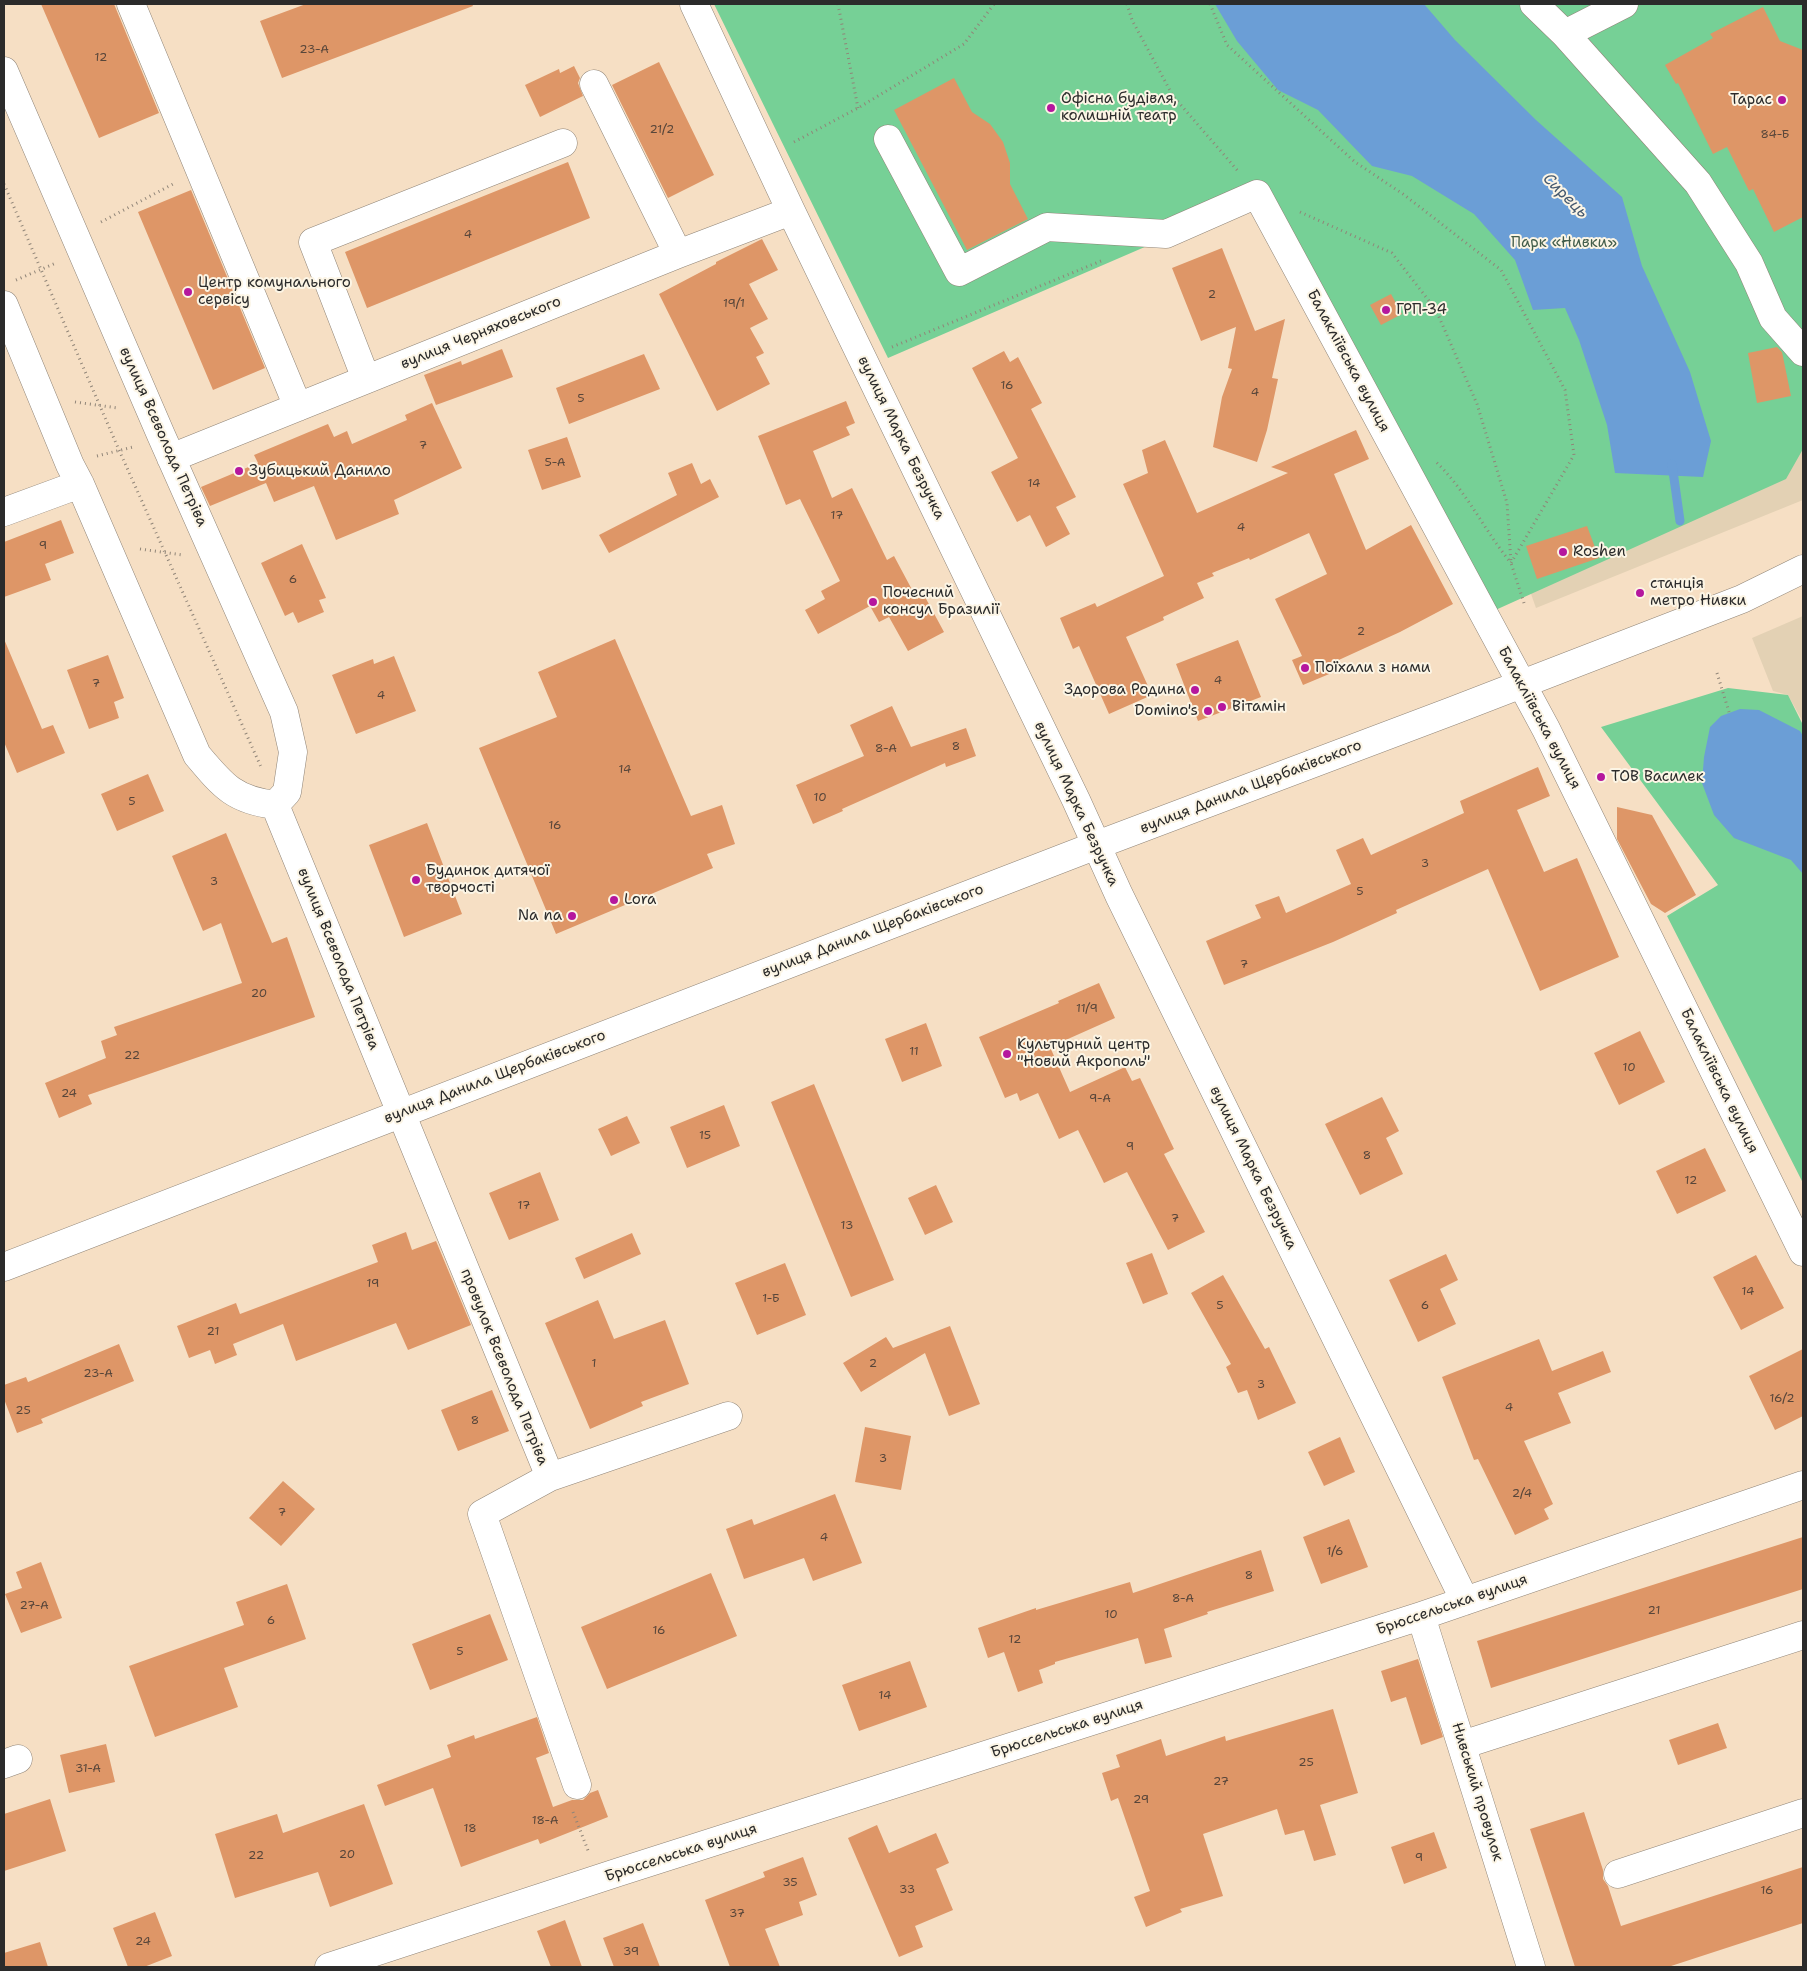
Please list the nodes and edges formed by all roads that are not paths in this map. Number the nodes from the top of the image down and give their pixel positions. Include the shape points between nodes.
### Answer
1 (131, 4) edge
2 (694, 4) edge
3 (1534, 4) edge
4 (1624, 4) edge
5 (1564, 34) junction
6 (4, 71) edge
7 (594, 84) dead end
8 (888, 139) dead end
9 (563, 143) dead end
10 (792, 211) junction
11 (678, 254) junction
12 (8, 294) edge
13 (1803, 352) edge
14 (366, 379) junction
15 (298, 407) junction
16 (171, 458) junction
17 (80, 484) junction
18 (4, 512) edge
19 (1803, 569) edge
20 (1803, 587) edge
21 (1742, 599) junction
22 (1522, 684) junction
23 (275, 805) junction
24 (1097, 845) junction
25 (401, 1113) junction
26 (1803, 1252) edge
27 (4, 1267) edge
28 (728, 1416) dead end
29 (550, 1477) junction
30 (1803, 1484) edge
31 (1465, 1601) junction
32 (1421, 1616) junction
33 (1803, 1635) edge
34 (1462, 1745) junction
35 (576, 1785) road end
36 (1803, 1813) edge
37 (1618, 1874) dead end
38 (328, 1967) edge
39 (1531, 1967) edge

1 - 15 street
2 - 10 street, вулиця Марка Безручка
3 - 5 street
4 - 5 street
5 - 13 street via 1698,183 1749,263 1773,318
6 - 16 street, вулиця Всеволода Петріва
7 - 11 street
8 - 22 street, Балакліївська вулиця via 959,272 1047,227 1166,234 1257,194
9 - 14 street via 313,242
10 - 11 street, вулиця Черняховського
10 - 24 street, вулиця Марка Безручка
11 - 14 street, вулиця Черняховського
12 - 17 street via 42,397
14 - 15 street, вулиця Черняховського
15 - 16 street, вулиця Черняховського
16 - 23 street, вулиця Всеволода Петріва via 284,712 293,752 287,792
17 - 18 street
17 - 23 street via 198,755 222,786 253,802
19 - 21 street, вулиця Данила Щербаківського
20 - 21 street, вулиця Данила Щербаківського
21 - 22 street, вулиця Данила Щербаківського
22 - 24 street, вулиця Данила Щербаківського
22 - 26 street, Балакліївська вулиця
23 - 25 street, вулиця Всеволода Петріва
24 - 25 street, вулиця Данила Щербаківського
24 - 31 street, вулиця Марка Безручка
25 - 27 street, вулиця Данила Щербаківського
25 - 29 street, провулок Всеволода Петріва
28 - 29 street
29 - 35 street, провулок Всеволода Петріва via 482,1514
30 - 31 street, Брюссельська вулиця
31 - 32 street, Брюссельська вулиця
32 - 34 street, Нивський провулок
32 - 38 street, Брюссельська вулиця
33 - 34 street
34 - 39 street, Нивський провулок
36 - 37 street

